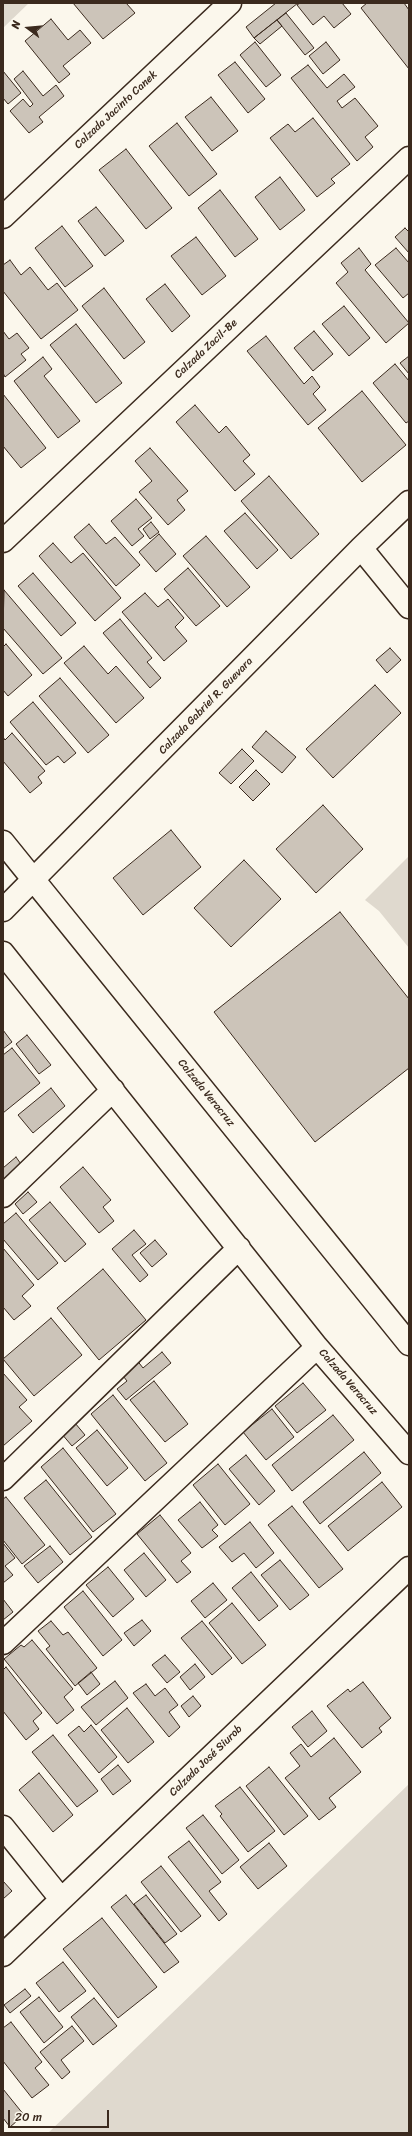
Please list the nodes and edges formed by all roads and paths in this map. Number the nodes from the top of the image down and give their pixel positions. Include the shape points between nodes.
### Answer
1 (230, 3) edge
2 (409, 158) edge
3 (3, 218) edge
4 (409, 502) edge
5 (3, 541) edge
6 (361, 548) junction
7 (409, 607) edge
8 (3, 842) edge
9 (35, 880) junction
10 (3, 910) edge
11 (3, 953) edge
12 (113, 1090) junction
13 (3, 1196) edge
14 (239, 1248) junction
15 (409, 1344) edge
16 (317, 1347) junction
17 (409, 1453) edge
18 (3, 1479) edge
19 (409, 1568) edge
20 (3, 1643) edge
21 (3, 1827) edge
22 (61, 1899) junction
23 (3, 1955) edge

1 - 3 street, Calzada Jacinto Canek
2 - 5 street, Calzada Zacil-Be
4 - 6 street, Calzada Gabriel R. Guevara
6 - 7 street
6 - 9 street, Calzada Gabriel R. Guevara
8 - 9 street, Calzada Veracruz
9 - 10 street, Calzada Gabriel R. Guevara
9 - 15 street, Calzada Veracruz
11 - 12 street, Calzada Veracruz
12 - 13 street
12 - 14 street, Calzada Veracruz
14 - 16 street, Calzada Veracruz
14 - 18 street
16 - 17 street, Calzada Veracruz
16 - 20 street
19 - 22 street, Calzada José Siurob
21 - 22 street
22 - 23 street, Calzada José Siurob

